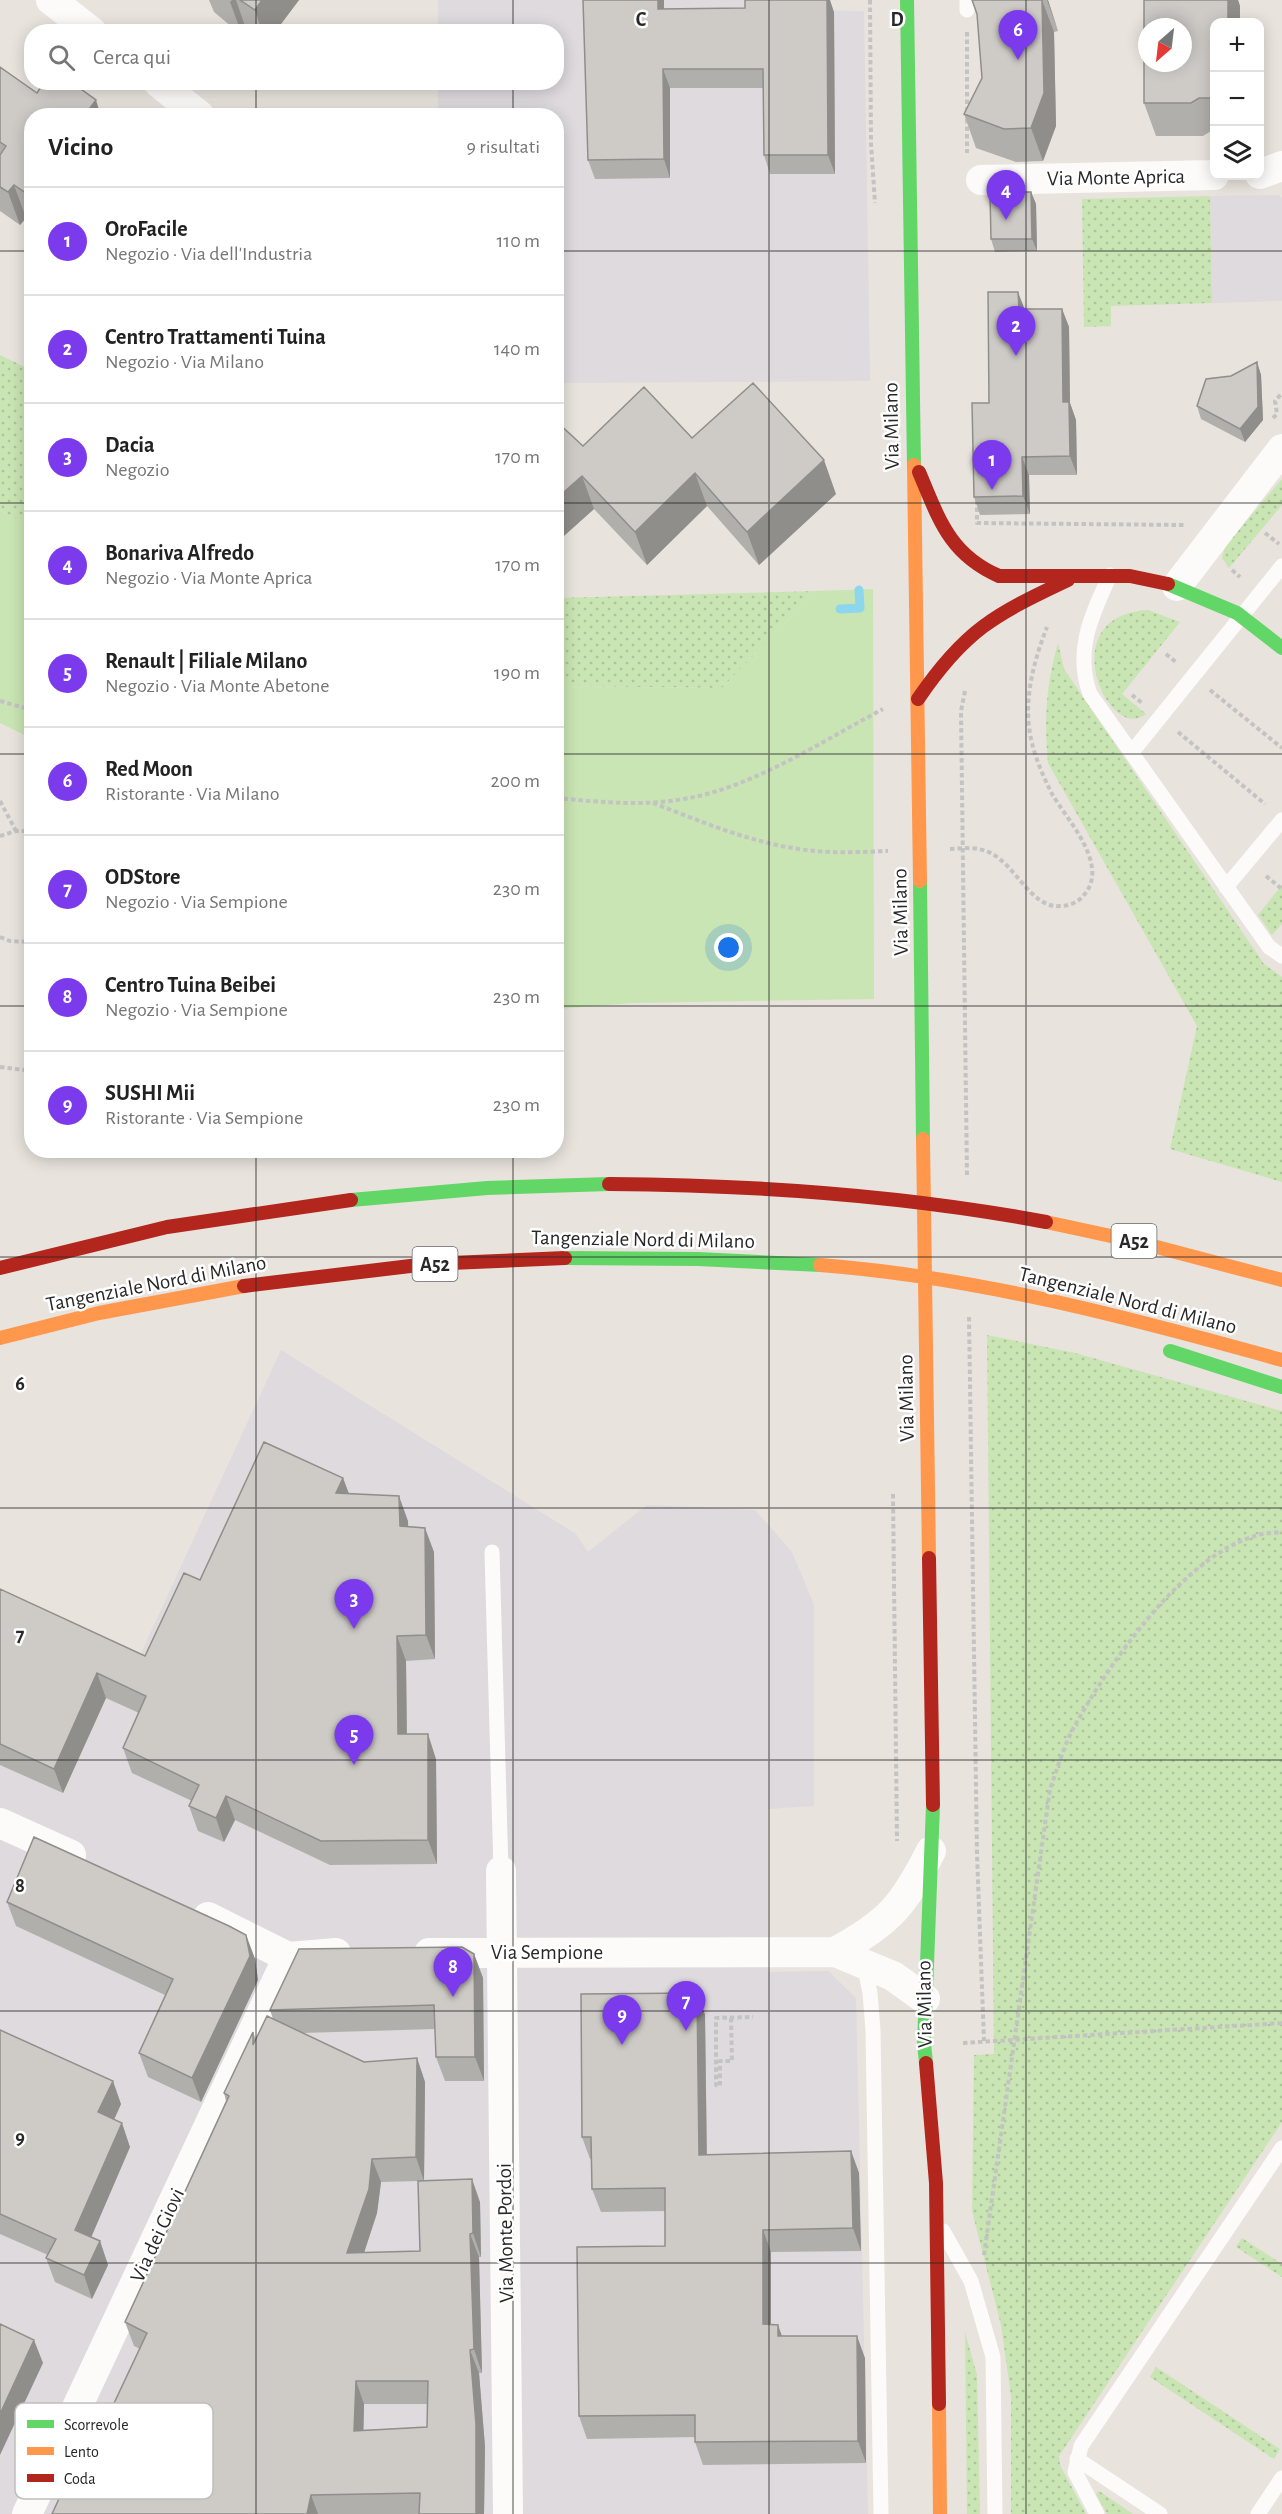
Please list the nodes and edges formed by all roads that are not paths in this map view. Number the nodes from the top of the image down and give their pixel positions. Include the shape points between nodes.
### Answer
1 (51, 0) edge
2 (908, 0) edge
3 (82, 24) edge
4 (168, 90) edge
5 (190, 108) edge
6 (1282, 166) edge
7 (974, 168) road end
8 (1264, 173) edge
9 (1210, 175) edge
10 (1276, 435) edge
11 (913, 458) junction
12 (1282, 566) edge
13 (1110, 575) junction
14 (1072, 578) junction
15 (1177, 586) junction
16 (1282, 648) edge
17 (918, 699) junction
18 (1132, 752) junction
19 (1278, 815) edge
20 (1226, 887) junction
21 (1282, 956) edge
22 (0, 1268) edge
23 (1282, 1280) edge
24 (987, 1287) junction
25 (1097, 1326) dead end
26 (0, 1338) edge
27 (1152, 1345) dead end
28 (1282, 1360) edge
29 (1282, 1387) edge
30 (492, 1552) dead end
31 (0, 1823) edge
32 (932, 1837) junction
33 (95, 1867) edge
34 (501, 1871) joint
35 (181, 1905) edge
36 (942, 1937) dead end
37 (502, 1952) junction
38 (835, 1952) junction
39 (365, 1953) edge
40 (399, 1953) edge
41 (288, 1957) junction
42 (864, 1962) junction
43 (925, 1999) junction
44 (943, 2096) dead end
45 (1282, 2148) edge
46 (936, 2183) junction
47 (936, 2220) junction
48 (79, 2403) edge
49 (1077, 2459) junction
50 (1282, 2478) edge
51 (34, 2499) edge
52 (27, 2514) edge
53 (508, 2514) edge
54 (881, 2514) edge
55 (940, 2514) edge
56 (995, 2514) edge
57 (1097, 2514) edge
58 (1160, 2514) edge
59 (1258, 2514) edge

1 - 3 street
2 - 11 main road, Via Milano
4 - 5 street
6 - 8 street
7 - 9 street, Via Monte Aprica
10 - 15 street
11 - 14 main road via 952,545 969,562 999,576
11 - 17 main road, Via Milano
12 - 18 lane
13 - 14 main road
13 - 15 main road
13 - 18 lane via 1087,626 1082,663 1090,694
14 - 17 main road via 1001,612 976,629 952,651
15 - 16 main road via 1237,613
17 - 32 main road, Via Milano
18 - 20 lane
19 - 20 lane
20 - 21 lane via 1269,947
22 - 23 main road, A52 via 189,1223 302,1205 518,1186 630,1183 746,1185 985,1211 1122,1238
24 - 25 main road
24 - 26 main road, Tangenziale Nord di Milano / A52 via 877,1271 745,1260 532,1257 319,1274 211,1290
24 - 28 main road, Tangenziale Nord di Milano / A52 via 1122,1317
27 - 29 main road
30 - 34 lane
31 - 33 street
32 - 36 main road, Via Milano
32 - 38 street via 910,1893 896,1911 878,1927
32 - 43 main road, Via Milano
34 - 37 street, Via Monte Pordoi
35 - 41 street
37 - 38 street, Via Sempione
37 - 40 street, Via Sempione
37 - 53 street, Via Monte Pordoi
38 - 42 street, Via Sempione
39 - 41 street
41 - 48 street, Via dei Giovi
42 - 43 street, Via Sempione via 893,1976
42 - 54 lane via 873,2030
43 - 46 main road, Via Milano via 925,2055
44 - 46 main road, Via Milano
45 - 49 lane via 1081,2446
46 - 47 main road, Via Milano
47 - 55 main road, Via Milano
47 - 56 lane via 971,2281 993,2357
49 - 57 lane via 1075,2472
49 - 58 lane
50 - 59 lane
51 - 52 street, Via dei Giovi

